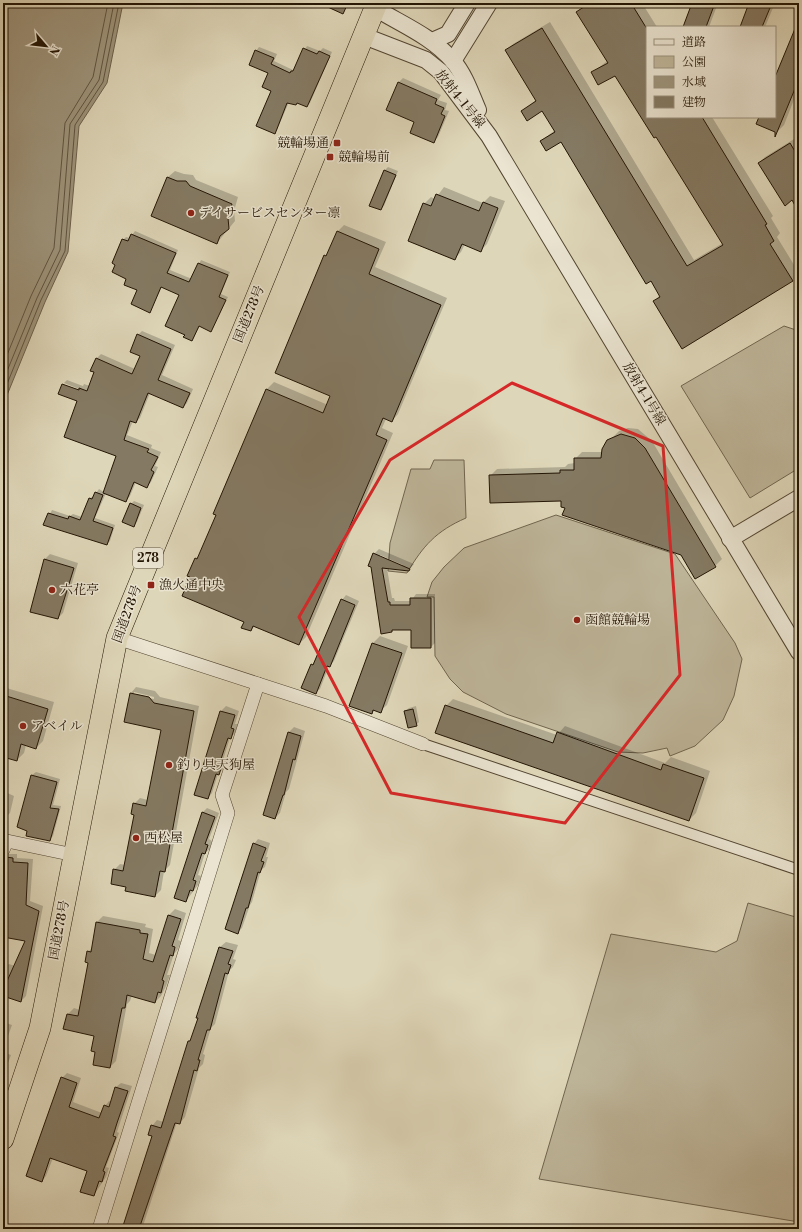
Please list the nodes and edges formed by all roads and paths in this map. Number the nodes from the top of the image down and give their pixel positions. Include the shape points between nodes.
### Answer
1 (467, 3) edge
2 (488, 3) edge
3 (376, 6) edge
4 (364, 36) junction
5 (432, 41) junction
6 (453, 61) junction
7 (489, 136) junction
8 (799, 498) edge
9 (730, 539) junction
10 (117, 638) junction
11 (799, 652) edge
12 (258, 684) junction
13 (423, 744) joint
14 (3, 850) edge
15 (74, 855) junction
16 (799, 870) edge
17 (3, 1139) edge
18 (99, 1229) edge

1 - 5 street via 448,34
2 - 6 street
3 - 4 highway, 国道278号 / 278
3 - 5 street, 放射4-1号線
4 - 7 street, 放射4-1号線 via 426,60 441,72
4 - 10 highway, 国道278号 / 278
5 - 6 street, 放射4-1号線
6 - 7 street, 放射4-1号線 via 463,77
7 - 9 street, 放射4-1号線
8 - 9 street
9 - 11 street, 放射4-1号線
10 - 12 street
10 - 15 highway, 国道278号 / 278
12 - 13 street via 326,706
12 - 18 street via 222,795 228,813
13 - 16 street
14 - 15 street via 7,841
15 - 17 highway, 国道278号 / 278 via 40,1028

